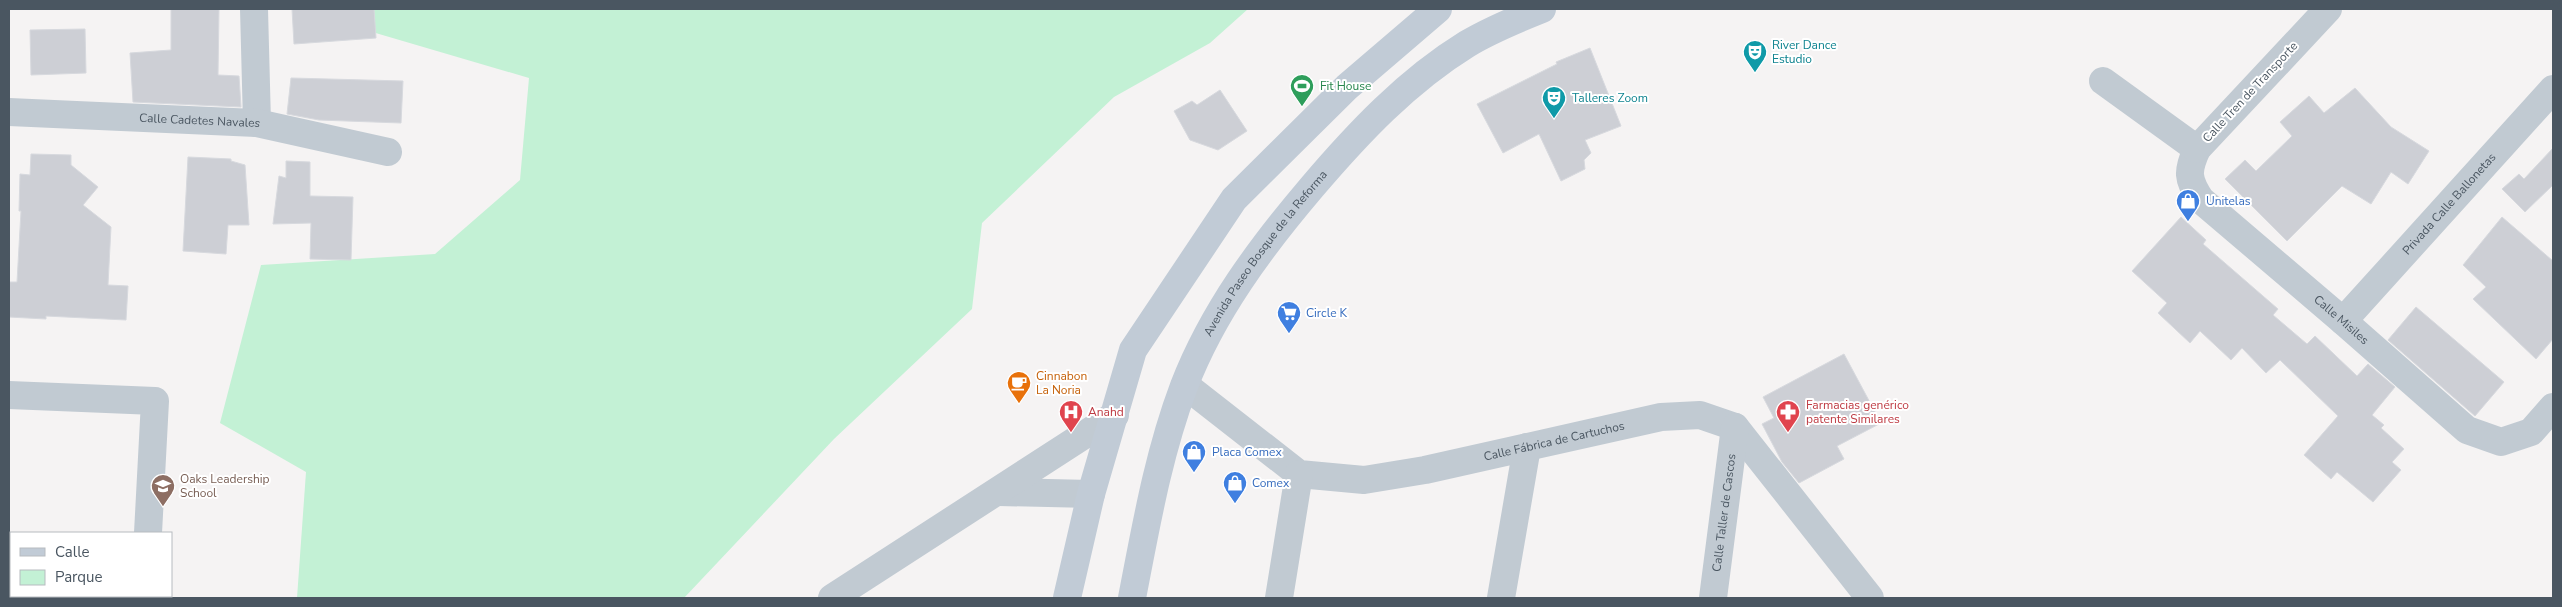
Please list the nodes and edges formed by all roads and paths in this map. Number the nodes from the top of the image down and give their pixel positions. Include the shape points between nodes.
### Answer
1 (254, 9) edge
2 (1438, 9) edge
3 (1542, 9) edge
4 (2328, 9) edge
5 (2103, 81) dead end
6 (2553, 89) edge
7 (9, 112) edge
8 (257, 123) junction
9 (2198, 149) junction
10 (388, 152) dead end
11 (2191, 184) joint
12 (2343, 321) junction
13 (1185, 385) junction
14 (9, 395) edge
15 (2553, 407) edge
16 (1115, 415) junction
17 (1735, 427) junction
18 (1527, 447) junction
19 (1299, 474) junction
20 (998, 492) junction
21 (1091, 494) junction
22 (148, 532) edge
23 (832, 598) edge
24 (1067, 598) edge
25 (1132, 598) edge
26 (1279, 598) edge
27 (1501, 598) edge
28 (1713, 598) edge
29 (1870, 598) edge

1 - 8 street
2 - 16 main road via 1347,87 1234,199 1133,350
3 - 13 main road, Avenida Paseo Bosque de la Reforma via 1468,44 1422,75 1342,151 1262,248 1223,305
4 - 9 street, Calle Tren de Transporte
5 - 9 street
6 - 12 street, Privada Calle Ballonetas
7 - 8 street, Calle Cadetes Navales
8 - 10 street, Calle Cadetes Navales
9 - 11 street, Calle Tren de Transporte via 2189,166
11 - 12 street, Calle Misiles via 2201,200
12 - 15 street, Calle Misiles via 2467,430 2501,442 2531,432
13 - 19 street
13 - 25 main road, Avenida Paseo Bosque de la Reforma via 1157,472
14 - 22 street via 155,401
16 - 20 street
16 - 21 main road
17 - 18 street, Calle Fábrica de Cartuchos via 1700,415 1661,417
17 - 28 street, Calle Taller de Cascos
17 - 29 street
18 - 19 street, Calle Fábrica de Cartuchos via 1364,480
18 - 27 street
19 - 26 street
20 - 21 street
20 - 23 street
21 - 24 main road

